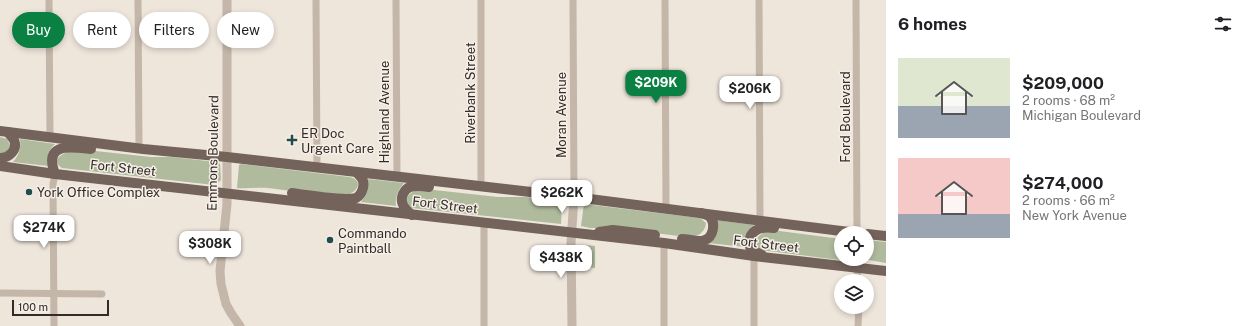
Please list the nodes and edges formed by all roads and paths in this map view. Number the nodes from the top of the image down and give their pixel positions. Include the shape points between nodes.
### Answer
1 (49, 0) edge
2 (138, 0) edge
3 (227, 0) edge
4 (316, 0) edge
5 (396, 0) edge
6 (481, 0) edge
7 (573, 0) edge
8 (665, 0) edge
9 (759, 0) edge
10 (856, 0) edge
11 (4, 132) edge
12 (50, 137) junction
13 (141, 149) junction
14 (227, 157) junction
15 (0, 158) edge
16 (0, 166) edge
17 (317, 167) junction
18 (356, 172) junction
19 (55, 174) junction
20 (397, 177) junction
21 (481, 186) junction
22 (492, 187) junction
23 (227, 192) junction
24 (269, 197) junction
25 (574, 197) junction
26 (666, 208) junction
27 (406, 212) junction
28 (700, 212) junction
29 (760, 220) junction
30 (484, 223) junction
31 (857, 226) edge
32 (834, 230) edge
33 (572, 233) junction
34 (587, 235) junction
35 (834, 235) edge
36 (874, 235) edge
37 (886, 236) edge
38 (664, 243) junction
39 (754, 256) junction
40 (766, 257) junction
41 (886, 264) edge
42 (832, 265) junction
43 (858, 268) junction
44 (886, 271) edge
45 (858, 274) edge
46 (0, 293) edge
47 (54, 294) junction
48 (102, 294) dead end
49 (859, 314) edge
50 (54, 326) edge
51 (240, 326) edge
52 (484, 326) edge
53 (572, 326) edge
54 (664, 326) edge
55 (754, 326) edge
56 (858, 326) edge

1 - 12 street
2 - 13 street
3 - 14 street, Emmons Boulevard
4 - 17 street
5 - 20 street, Highland Avenue
6 - 21 street, Riverbank Street
7 - 25 street, Moran Avenue
8 - 26 street
9 - 29 street
10 - 31 street, Ford Boulevard
11 - 12 main road, Fort Street
11 - 15 main road via 15,145 9,156
12 - 13 main road, Fort Street
13 - 14 main road, Fort Street
13 - 19 main road via 133,152 60,148 52,155 51,160
14 - 17 main road, Fort Street
14 - 23 street, Emmons Boulevard
16 - 19 main road, Fort Street
17 - 18 main road, Fort Street
18 - 20 main road, Fort Street
18 - 24 main road via 363,179 364,186 362,193 356,198 285,193
19 - 23 main road, Fort Street
19 - 47 street
20 - 21 main road, Fort Street
21 - 22 main road, Fort Street
22 - 25 main road, Fort Street
22 - 27 main road via 478,191 411,186 405,190 401,200
23 - 24 main road, Fort Street
23 - 51 street, Emmons Boulevard via 220,264 221,284 226,304
24 - 27 main road, Fort Street
25 - 26 main road, Fort Street
25 - 33 street, Moran Avenue
26 - 28 main road, Fort Street
27 - 30 main road, Fort Street
28 - 29 main road, Fort Street
28 - 34 main road via 710,217 713,223 710,238 703,241 613,230
29 - 32 main road, Fort Street
30 - 33 main road, Fort Street
30 - 52 street
33 - 34 main road, Fort Street
33 - 53 street, Moran Avenue
34 - 38 main road, Fort Street
35 - 40 main road via 759,228 750,238 750,247
36 - 37 main road
38 - 39 main road, Fort Street
38 - 54 street
39 - 40 main road, Fort Street
39 - 55 street
40 - 42 main road, Fort Street
41 - 42 main road
42 - 43 main road, Fort Street
43 - 44 main road, Fort Street
43 - 45 street
46 - 47 street
47 - 48 street
47 - 50 street
49 - 56 street

